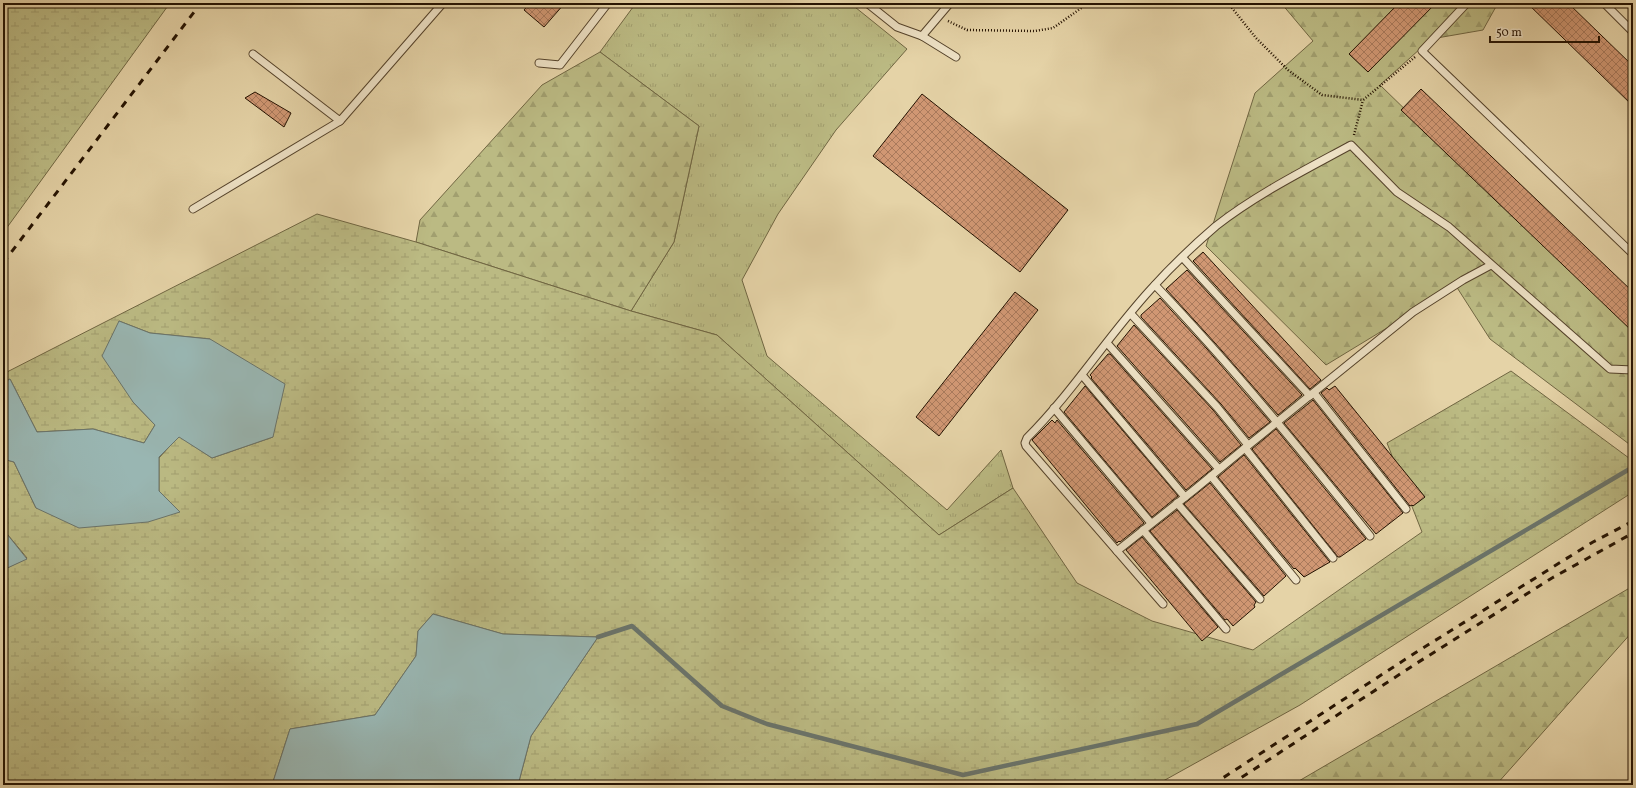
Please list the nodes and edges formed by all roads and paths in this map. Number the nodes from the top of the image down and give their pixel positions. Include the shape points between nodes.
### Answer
1 (443, 3) edge
2 (608, 3) edge
3 (867, 3) edge
4 (950, 3) edge
5 (1104, 3) edge
6 (1228, 3) edge
7 (1467, 3) edge
8 (1604, 3) edge
9 (939, 16) junction
10 (1633, 32) edge
11 (922, 36) junction
12 (1422, 51) junction
13 (253, 54) dead end
14 (956, 57) dead end
15 (539, 63) dead end
16 (1363, 100) junction
17 (340, 121) junction
18 (1351, 145) junction
19 (193, 209) dead end
20 (1633, 254) edge
21 (1183, 258) junction
22 (1491, 265) junction
23 (1155, 285) junction
24 (1130, 314) junction
25 (1107, 343) junction
26 (1633, 370) edge
27 (1082, 375) junction
28 (1312, 395) junction
29 (1054, 408) junction
30 (1278, 422) junction
31 (1247, 446) junction
32 (1219, 470) junction
33 (1211, 476) junction
34 (1185, 497) junction
35 (1177, 503) junction
36 (1406, 509) dead end
37 (1152, 523) junction
38 (1143, 530) junction
39 (1370, 536) dead end
40 (1117, 551) junction
41 (1334, 558) dead end
42 (1296, 580) dead end
43 (1260, 599) dead end
44 (1163, 604) dead end
45 (1226, 629) dead end

1 - 17 lane
2 - 15 lane via 560,65
3 - 11 lane via 897,27
4 - 9 lane
5 - 9 path via 1087,4 1053,28 1035,31 967,30
6 - 16 path via 1256,38 1288,70 1322,95
7 - 12 lane
8 - 10 lane
9 - 11 lane
11 - 14 lane
12 - 16 path
12 - 20 lane
13 - 17 lane
16 - 18 path
17 - 19 lane
18 - 21 lane via 1304,170 1234,214
18 - 22 lane via 1397,192 1449,227
21 - 23 lane
21 - 28 lane
22 - 26 lane via 1610,369
22 - 28 lane via 1413,312
23 - 24 lane
23 - 30 lane
24 - 25 lane
24 - 31 lane via 1212,401
25 - 27 lane
25 - 32 lane
27 - 29 lane
27 - 34 lane
28 - 30 lane
28 - 36 lane
29 - 37 lane
29 - 40 lane via 1027,438 1026,446
30 - 31 lane
30 - 39 lane
31 - 32 lane
31 - 41 lane
32 - 33 lane
33 - 34 lane
33 - 42 lane
34 - 35 lane
35 - 37 lane
35 - 43 lane
37 - 38 lane
38 - 40 lane
38 - 45 lane
40 - 44 lane

